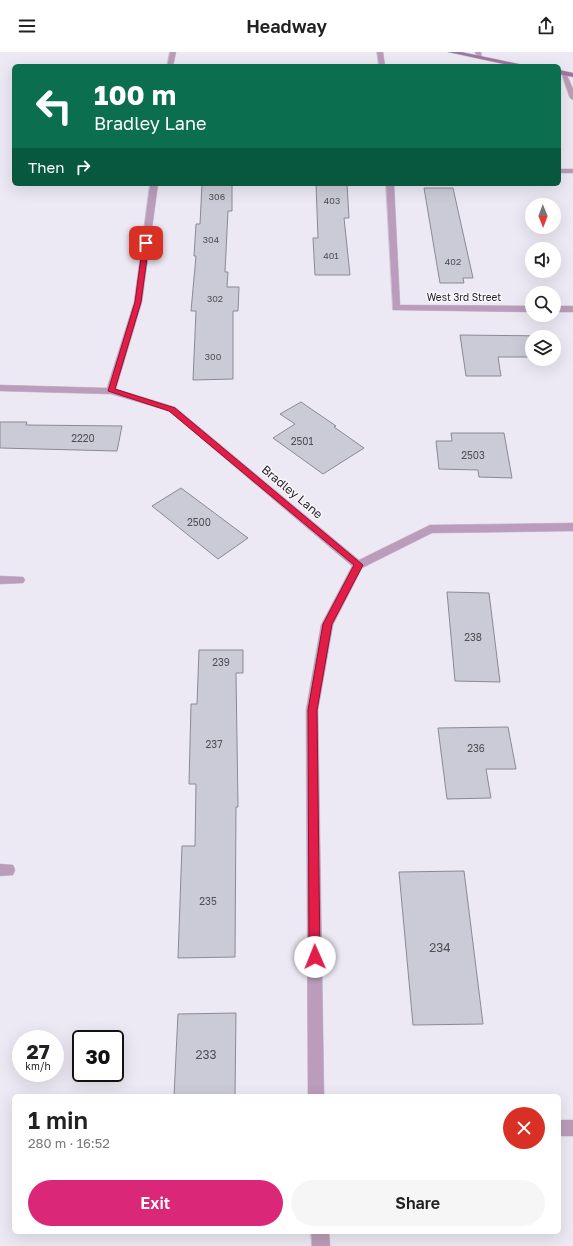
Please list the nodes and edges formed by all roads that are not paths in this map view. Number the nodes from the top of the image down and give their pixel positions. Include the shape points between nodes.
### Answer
1 (173, 52) edge
2 (380, 52) edge
3 (451, 52) edge
4 (479, 55) edge
5 (170, 64) edge
6 (382, 64) edge
7 (517, 64) edge
8 (561, 73) edge
9 (573, 75) edge
10 (573, 98) edge
11 (561, 171) edge
12 (573, 171) edge
13 (154, 186) edge
14 (390, 186) edge
15 (525, 308) edge
16 (561, 309) edge
17 (573, 309) edge
18 (0, 388) edge
19 (111, 391) junction
20 (573, 527) edge
21 (358, 565) junction
22 (0, 580) edge
23 (19, 580) dead end
24 (316, 1094) edge
25 (561, 1128) edge
26 (573, 1128) edge
27 (320, 1234) edge
28 (321, 1246) edge

1 - 5 street
2 - 6 street
3 - 4 street
4 - 7 street
8 - 9 street
8 - 10 street
11 - 12 street
13 - 19 street via 138,302
14 - 15 street, West 3rd Street via 396,308
16 - 17 street
18 - 19 street, Bradley Lane
19 - 21 street, Bradley Lane via 172,409
20 - 21 street via 430,529
21 - 24 street via 327,624 312,710
22 - 23 street
25 - 26 street
27 - 28 street

